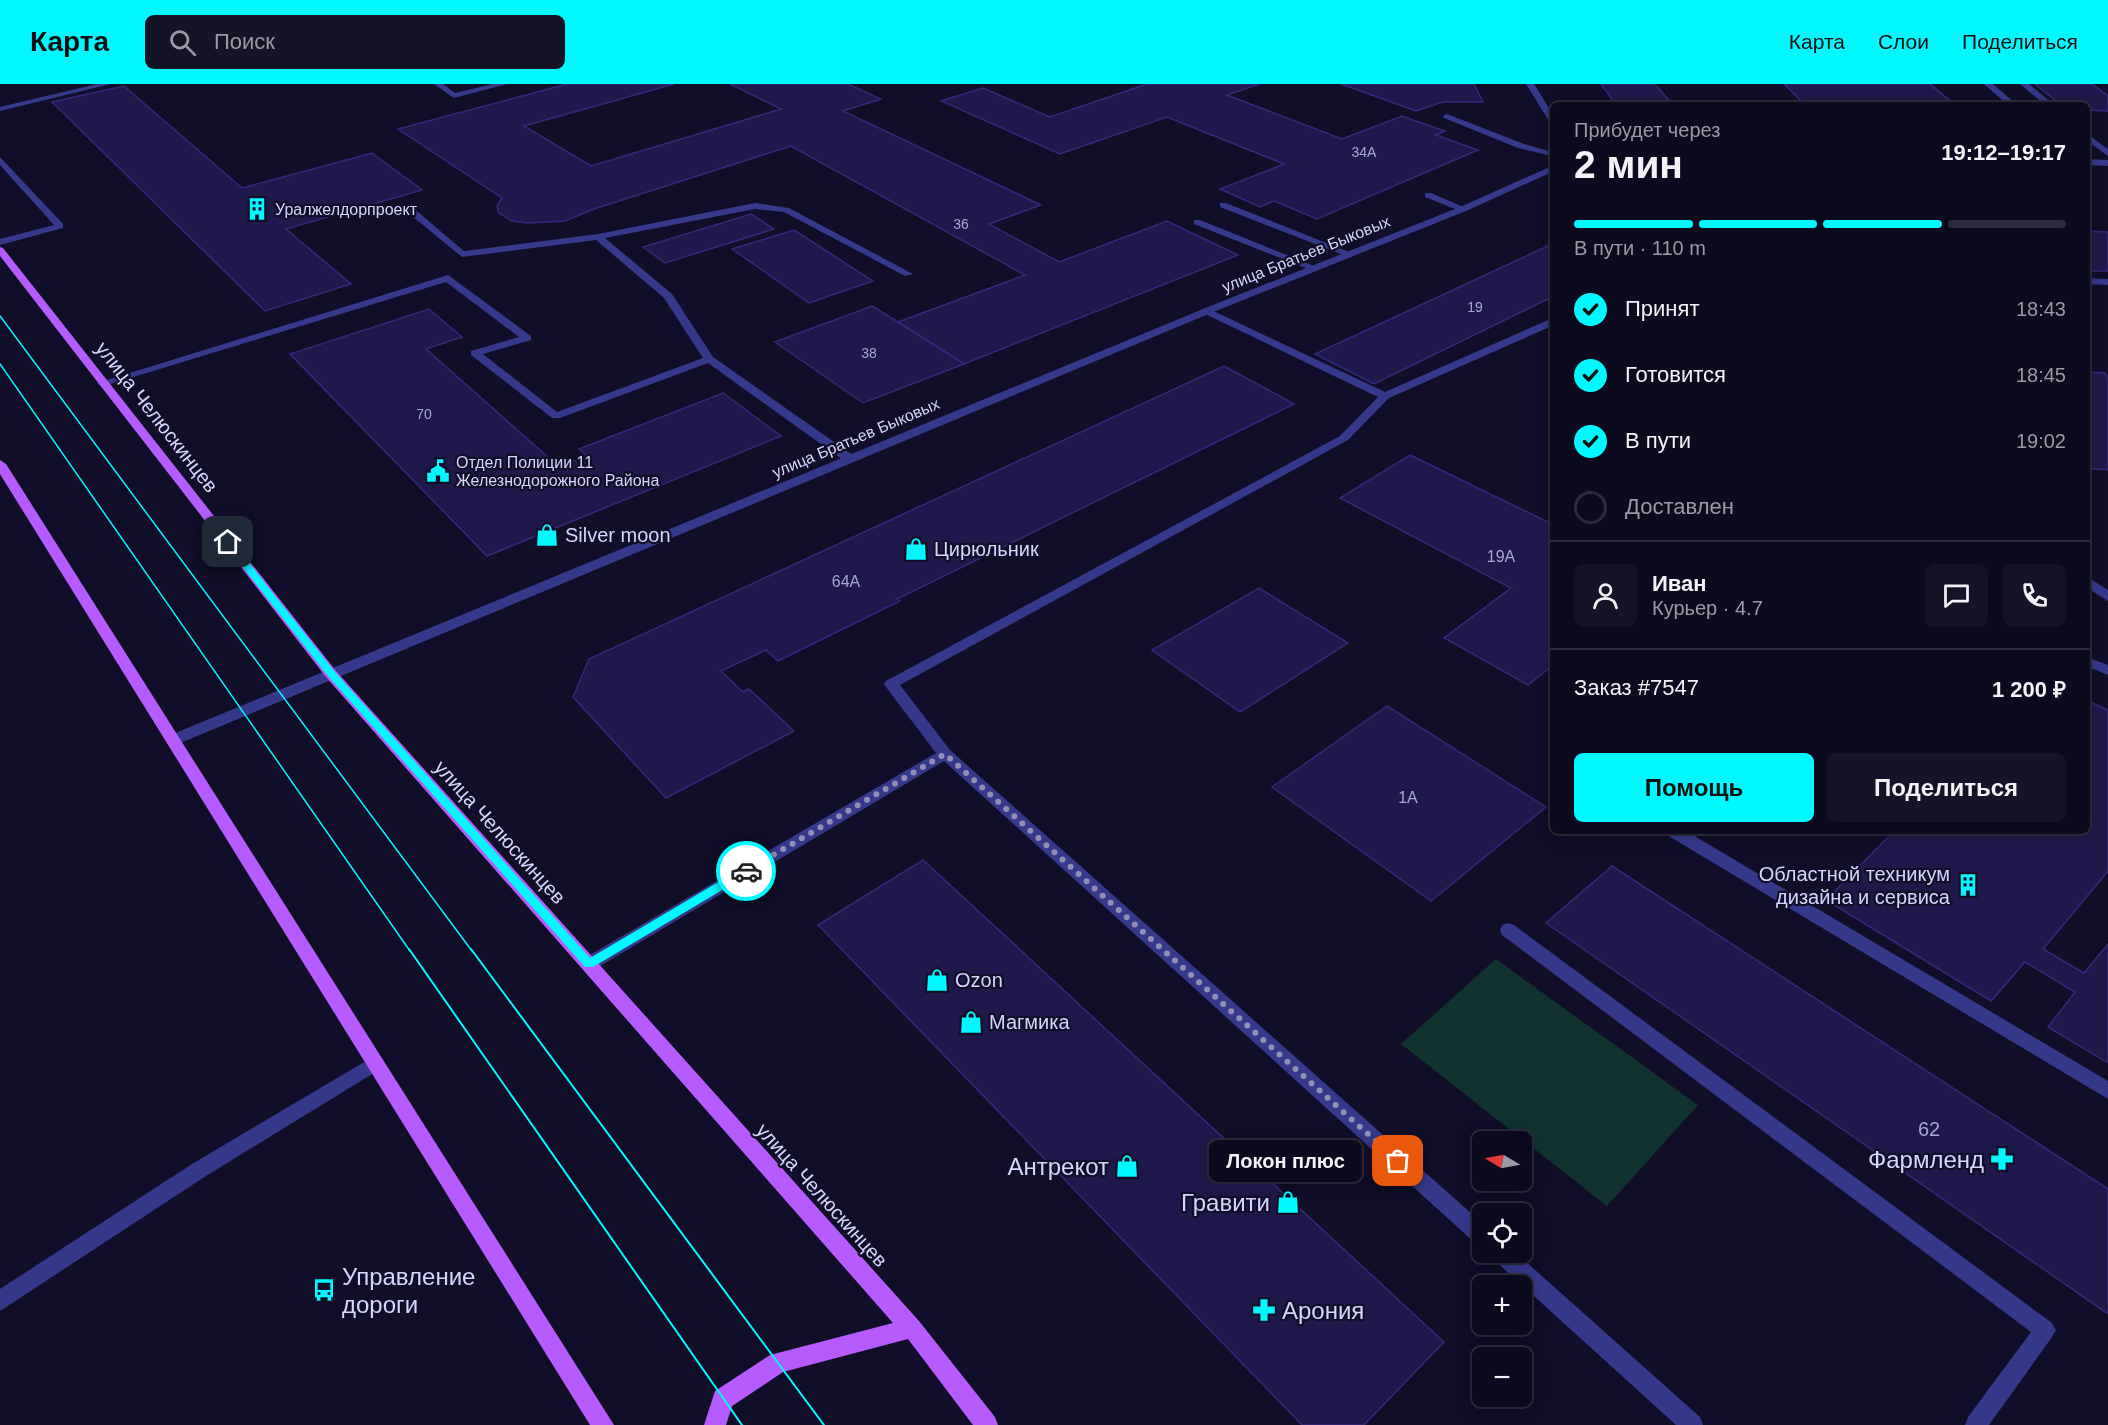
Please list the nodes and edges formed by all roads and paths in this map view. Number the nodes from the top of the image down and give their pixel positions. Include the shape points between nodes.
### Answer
1 (106, 84) edge
2 (438, 84) edge
3 (503, 84) edge
4 (1530, 84) edge
5 (1988, 84) edge
6 (2024, 84) edge
7 (2009, 102) edge
8 (2046, 102) edge
9 (0, 109) edge
10 (1448, 116) dead end
11 (1550, 116) edge
12 (2090, 138) edge
13 (1550, 153) edge
14 (2108, 153) edge
15 (0, 160) edge
16 (2090, 162) edge
17 (2108, 163) edge
18 (1550, 170) edge
19 (1428, 195) dead end
20 (1223, 204) dead end
21 (409, 209) dead end
22 (1462, 209) junction
23 (1197, 222) dead end
24 (598, 237) junction
25 (0, 242) edge
26 (0, 250) edge
27 (1349, 254) junction
28 (455, 267) junction
29 (1314, 268) junction
30 (908, 274) dead end
31 (2090, 281) edge
32 (2108, 282) edge
33 (1207, 311) junction
34 (1550, 323) edge
35 (710, 359) junction
36 (103, 382) junction
37 (1385, 396) junction
38 (850, 459) junction
39 (0, 464) edge
40 (2090, 583) edge
41 (2108, 597) edge
42 (2090, 662) edge
43 (2108, 670) edge
44 (331, 674) junction
45 (173, 740) junction
46 (945, 754) junction
47 (1678, 834) edge
48 (1508, 930) dead end
49 (589, 964) junction
50 (376, 1063) junction
51 (2108, 1091) edge
52 (1472, 1227) edge
53 (1512, 1263) edge
54 (0, 1301) edge
55 (912, 1328) junction
56 (603, 1425) edge
57 (715, 1425) edge
58 (987, 1425) edge
59 (1692, 1425) edge
60 (1976, 1425) edge

1 - 9 street
2 - 3 street via 454,96
4 - 11 street
5 - 7 street
6 - 8 street
10 - 13 street
12 - 14 street
15 - 25 street via 60,226
16 - 17 street
18 - 22 street, улица Братьев Быковых
19 - 22 street
20 - 27 street
21 - 28 street
22 - 27 street, улица Братьев Быковых
23 - 29 street
24 - 28 street
24 - 30 street via 755,206 786,210
24 - 35 street via 668,296
26 - 36 main road, улица Челюскинцев
27 - 29 street, улица Братьев Быковых
28 - 35 street via 527,338 475,353 556,416
28 - 36 street
29 - 33 street, улица Братьев Быковых
31 - 32 street
33 - 37 street
33 - 38 street, улица Братьев Быковых
34 - 37 street
35 - 38 street
36 - 44 main road, улица Челюскинцев
37 - 46 street via 1344,438 891,684
38 - 44 street, улица Братьев Быковых
39 - 45 main road
40 - 41 street
42 - 43 street
44 - 45 street, улица Братьев Быковых
44 - 49 main road, улица Челюскинцев
45 - 50 main road
46 - 49 street
46 - 52 street
47 - 51 street
48 - 60 street via 2045,1330
49 - 55 main road, улица Челюскинцев
50 - 54 street via 199,1170
50 - 56 main road
53 - 59 street
55 - 57 main road via 778,1363 723,1399
55 - 58 main road, улица Челюскинцев

